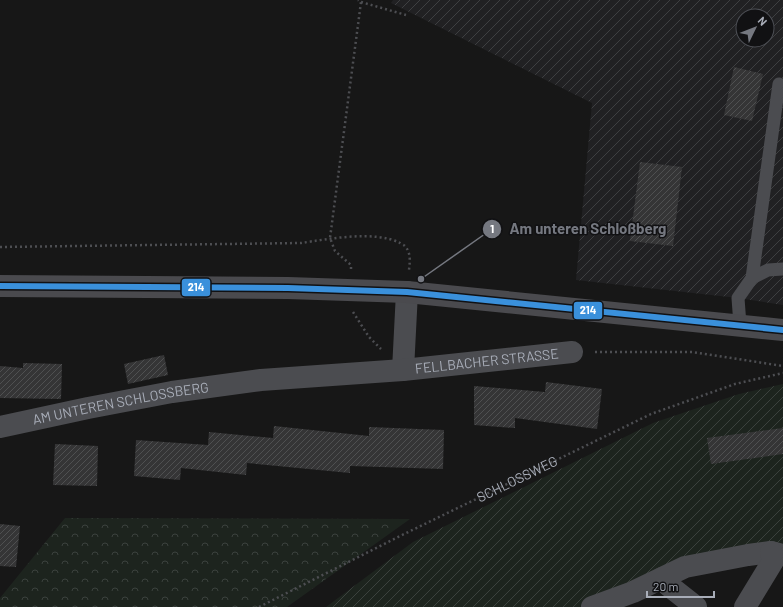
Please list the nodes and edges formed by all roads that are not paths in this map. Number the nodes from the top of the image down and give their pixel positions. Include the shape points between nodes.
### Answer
1 (779, 84) dead end
2 (783, 269) edge
3 (752, 278) junction
4 (0, 286) edge
5 (407, 292) junction
6 (740, 325) junction
7 (783, 330) edge
8 (572, 352) road end
9 (403, 370) junction
10 (0, 427) edge
11 (777, 553) edge
12 (662, 578) junction
13 (592, 607) edge
14 (696, 607) edge
15 (746, 607) edge

1 - 3 lane
2 - 3 lane via 768,270
3 - 6 lane via 738,298
4 - 5 main road via 288,288
5 - 6 main road
5 - 9 street
6 - 7 main road
8 - 9 street, FELLBACHER STRASSE
9 - 10 street, AM UNTEREN SCHLOSSBERG via 260,380 172,392
11 - 12 street via 748,555 685,567
11 - 15 street
12 - 13 street
12 - 14 street

